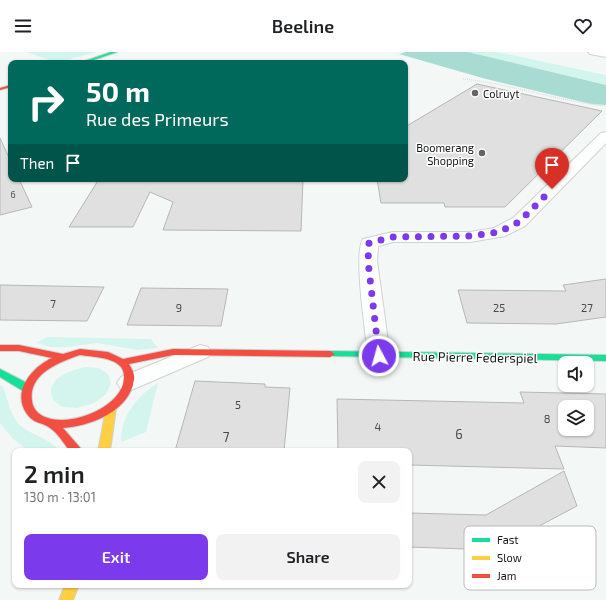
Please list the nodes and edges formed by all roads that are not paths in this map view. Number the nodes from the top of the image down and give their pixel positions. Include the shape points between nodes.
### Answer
1 (115, 52) edge
2 (593, 52) edge
3 (606, 54) edge
4 (90, 60) edge
5 (606, 136) edge
6 (0, 348) edge
7 (200, 352) joint
8 (379, 356) junction
9 (63, 357) junction
10 (606, 358) edge
11 (0, 372) edge
12 (127, 373) junction
13 (27, 388) junction
14 (111, 409) junction
15 (53, 424) junction
16 (74, 448) edge
17 (104, 448) edge
18 (71, 588) edge
19 (66, 600) edge

1 - 4 street
2 - 3 street
5 - 8 street via 519,222 499,232 470,236 393,237 369,243 368,261
6 - 9 street via 19,348
7 - 8 street, Rue Pierre Federspiel
7 - 12 street, Rue Pierre Federspiel
8 - 10 street, Rue Pierre Federspiel
9 - 12 street via 80,352 113,355
9 - 13 street via 47,365
11 - 13 street
12 - 14 street via 123,396
13 - 15 street via 25,400 29,411 38,419
14 - 15 street via 93,419 73,424
14 - 17 street
15 - 16 street
18 - 19 street

